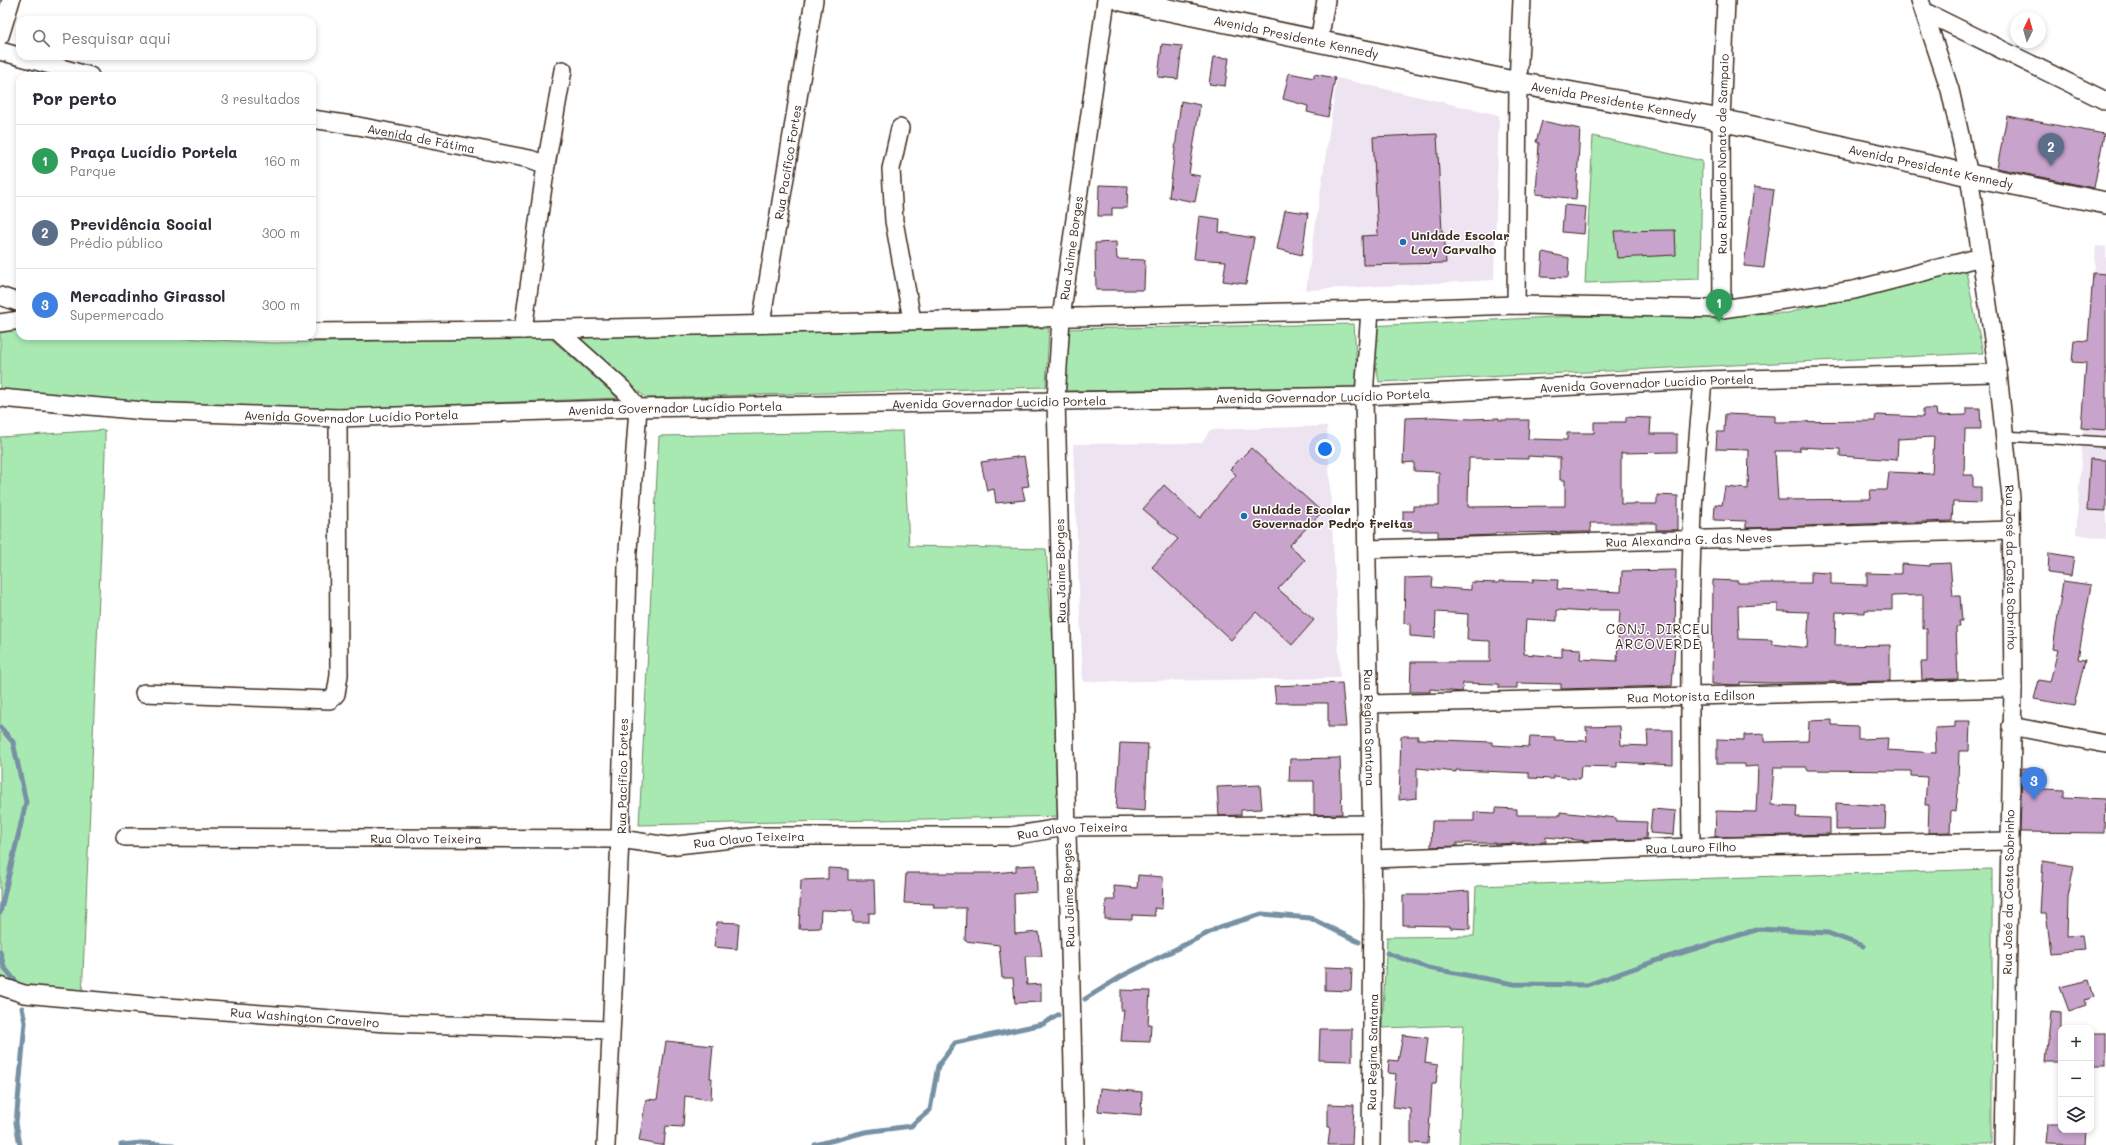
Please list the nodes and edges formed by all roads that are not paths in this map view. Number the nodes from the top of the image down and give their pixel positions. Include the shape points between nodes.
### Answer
1 (11, 0) edge
2 (814, 0) edge
3 (1106, 0) edge
4 (1121, 0) edge
5 (1326, 0) edge
6 (1522, 0) edge
7 (1726, 0) edge
8 (1922, 6) edge
9 (0, 36) edge
10 (1320, 42) junction
11 (0, 51) edge
12 (16, 55) edge
13 (32, 60) edge
14 (563, 70) dead end
15 (76, 72) edge
16 (1518, 83) junction
17 (2106, 100) edge
18 (316, 120) edge
19 (1721, 120) junction
20 (900, 128) dead end
21 (546, 165) junction
22 (1969, 175) junction
23 (2106, 203) edge
24 (1981, 257) junction
25 (0, 296) edge
26 (16, 302) edge
27 (1516, 305) junction
28 (1722, 309) junction
29 (1370, 310) junction
30 (1061, 318) junction
31 (912, 320) junction
32 (16, 321) edge
33 (0, 324) edge
34 (761, 324) junction
35 (556, 329) junction
36 (523, 330) junction
37 (316, 332) edge
38 (1998, 373) junction
39 (1703, 380) junction
40 (1364, 396) junction
41 (0, 398) edge
42 (1056, 400) junction
43 (638, 408) junction
44 (338, 418) junction
45 (2004, 436) junction
46 (2106, 442) edge
47 (2011, 530) junction
48 (1692, 541) junction
49 (1367, 549) junction
50 (2013, 688) junction
51 (144, 693) dead end
52 (1690, 696) junction
53 (1369, 704) junction
54 (2011, 726) junction
55 (2106, 744) edge
56 (1372, 824) junction
57 (1066, 827) junction
58 (125, 837) dead end
59 (620, 839) junction
60 (2009, 840) junction
61 (1691, 847) junction
62 (1373, 859) junction
63 (0, 986) edge
64 (610, 1030) junction
65 (606, 1145) edge
66 (1075, 1145) edge
67 (1371, 1145) edge
68 (2004, 1145) edge

1 - 9 street
2 - 34 street, Rua Pacífico Fortes
3 - 30 street, Rua Jaime Borges
4 - 10 street, Avenida Presidente Kennedy
5 - 10 street
6 - 16 street
7 - 19 street, Rua Raimundo Nonato de Sampaio
8 - 17 street
8 - 22 street, Rua José da Costa Sobrinho via 1950,90
10 - 16 street, Avenida Presidente Kennedy
11 - 12 street
13 - 15 street
14 - 21 street
16 - 19 street, Avenida Presidente Kennedy
16 - 27 street
18 - 21 street, Avenida de Fátima via 530,159
19 - 22 street, Avenida Presidente Kennedy
19 - 28 street, Rua Raimundo Nonato de Sampaio
20 - 31 street via 891,169 894,221
21 - 36 street
22 - 23 street, Avenida Presidente Kennedy
22 - 24 street, Rua José da Costa Sobrinho
24 - 28 street via 1854,290
24 - 38 street, Rua José da Costa Sobrinho
25 - 26 street
27 - 28 street
27 - 29 street
29 - 30 street
29 - 40 street, Rua Regina Santana
30 - 31 street
30 - 42 street, Rua Jaime Borges
31 - 34 street
32 - 33 street
34 - 35 street
35 - 36 street
35 - 43 street via 624,390
36 - 37 street
38 - 39 street, Avenida Governador Lucídio Portela
38 - 45 street, Rua José da Costa Sobrinho
39 - 40 street, Avenida Governador Lucídio Portela
39 - 48 street
40 - 42 street, Avenida Governador Lucídio Portela
40 - 49 street, Rua Regina Santana
41 - 44 street, Avenida Governador Lucídio Portela via 145,410
42 - 43 street, Avenida Governador Lucídio Portela
42 - 57 street, Rua Jaime Borges
43 - 44 street, Avenida Governador Lucídio Portela
43 - 59 street, Rua Pacífico Fortes via 627,565
44 - 51 street via 339,674 336,694 330,700
45 - 46 lane
45 - 47 street, Rua José da Costa Sobrinho via 2011,498
47 - 48 street, Rua Alexandra G. das Neves
47 - 50 street, Rua José da Costa Sobrinho
48 - 49 street, Rua Alexandra G. das Neves
48 - 52 street
49 - 53 street, Rua Regina Santana
50 - 52 street, Rua Motorista Edilson
50 - 54 street, Rua José da Costa Sobrinho
52 - 53 street, Rua Motorista Edilson
52 - 61 street
53 - 56 street, Rua Regina Santana
54 - 55 street
54 - 60 street, Rua José da Costa Sobrinho
56 - 57 street, Rua Olavo Teixeira
56 - 62 street, Rua Regina Santana
57 - 59 street, Rua Olavo Teixeira via 1012,836 760,836 668,846
57 - 66 street, Rua Jaime Borges
58 - 59 street, Rua Olavo Teixeira
59 - 64 street, Rua Pacífico Fortes
60 - 61 street, Rua Lauro Filho
60 - 68 street, Rua José da Costa Sobrinho
61 - 62 street, Rua Lauro Filho
62 - 67 street, Rua Regina Santana
63 - 64 street, Rua Washington Craveiro via 24,994 386,1023
64 - 65 street, Rua Pacífico Fortes

